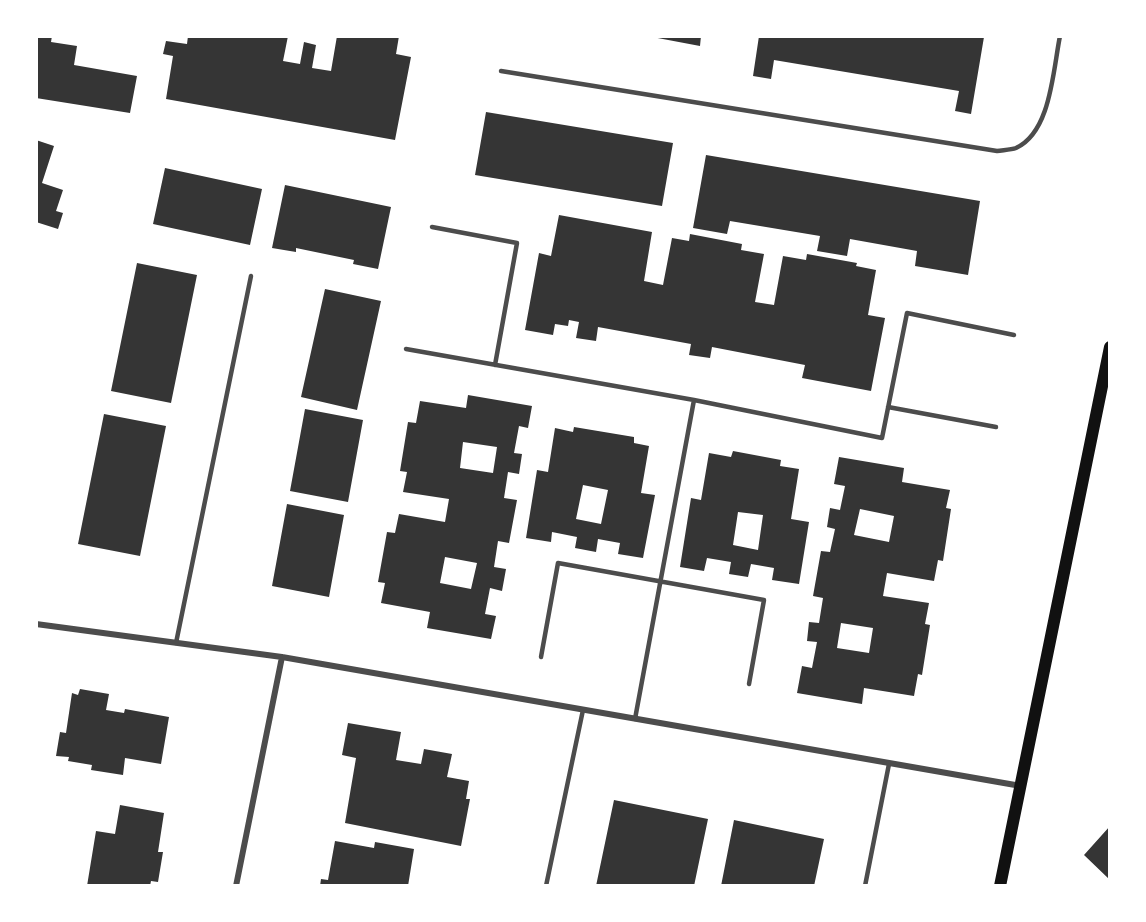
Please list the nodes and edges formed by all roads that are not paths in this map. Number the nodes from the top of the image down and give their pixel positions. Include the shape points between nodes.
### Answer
1 (1060, 36) edge
2 (501, 71) dead end
3 (432, 227) dead end
4 (251, 276) dead end
5 (1014, 334) dead end
6 (1110, 347) edge
7 (406, 349) dead end
8 (495, 365) junction
9 (694, 400) junction
10 (888, 407) junction
11 (996, 427) dead end
12 (660, 581) junction
13 (36, 624) edge
14 (176, 643) junction
15 (282, 657) junction
16 (541, 657) dead end
17 (749, 684) dead end
18 (583, 710) junction
19 (635, 719) junction
20 (889, 764) junction
21 (1021, 786) junction
22 (236, 886) edge
23 (546, 886) edge
24 (865, 886) edge
25 (1000, 886) edge

1 - 2 lane via 1044,117 1034,134 1015,148 997,151
3 - 8 lane via 518,243
4 - 14 lane
5 - 10 lane via 907,313
6 - 21 main road
7 - 8 lane
8 - 9 lane
9 - 10 lane via 882,438
9 - 12 lane
10 - 11 lane
12 - 16 lane via 558,563
12 - 17 lane via 764,600
12 - 19 lane
13 - 14 street
14 - 15 street
15 - 18 street
15 - 22 street
18 - 19 street
18 - 23 lane
19 - 20 street
20 - 21 street
20 - 24 lane
21 - 25 main road

